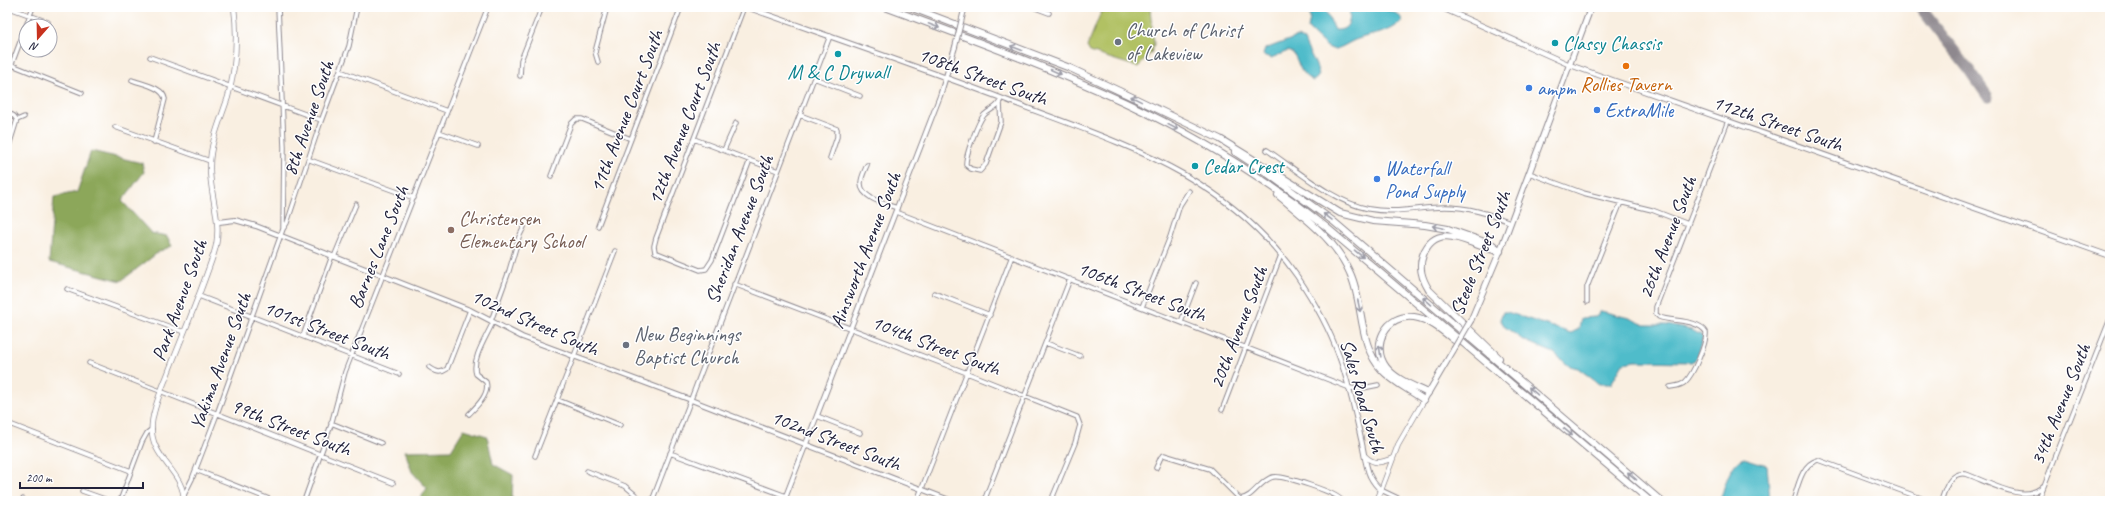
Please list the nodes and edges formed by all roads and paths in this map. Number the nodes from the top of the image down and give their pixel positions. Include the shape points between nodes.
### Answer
1 (8, 7) edge
2 (33, 7) edge
3 (234, 7) edge
4 (278, 7) edge
5 (357, 7) edge
6 (488, 7) edge
7 (542, 7) edge
8 (607, 7) edge
9 (681, 7) edge
10 (745, 7) edge
11 (885, 7) edge
12 (910, 7) edge
13 (1033, 7) edge
14 (1440, 7) edge
15 (1592, 7) edge
16 (965, 9) edge
17 (1049, 13) dead end
18 (30, 16) junction
19 (36, 18) edge
20 (830, 36) junction
21 (18, 48) edge
22 (150, 57) dead end
23 (598, 62) dead end
24 (12, 65) junction
25 (1570, 65) junction
26 (340, 71) junction
27 (520, 76) dead end
28 (7, 77) edge
29 (814, 78) junction
30 (947, 78) junction
31 (132, 80) dead end
32 (230, 86) junction
33 (82, 93) dead end
34 (860, 96) dead end
35 (1001, 101) junction
36 (284, 105) junction
37 (447, 111) junction
38 (7, 112) edge
39 (800, 115) junction
40 (24, 117) dead end
41 (17, 120) junction
42 (321, 120) junction
43 (1728, 121) junction
44 (1183, 122) junction
45 (736, 123) dead end
46 (115, 127) dead end
47 (439, 132) junction
48 (631, 139) junction
49 (694, 139) junction
50 (154, 142) junction
51 (478, 146) dead end
52 (724, 150) junction
53 (1266, 150) dead end
54 (7, 152) edge
55 (830, 158) dead end
56 (310, 160) junction
57 (750, 160) junction
58 (210, 161) junction
59 (867, 165) dead end
60 (778, 171) junction
61 (1529, 174) junction
62 (551, 176) dead end
63 (1260, 180) junction
64 (1205, 186) joint
65 (1189, 191) dead end
66 (414, 198) junction
67 (1621, 202) junction
68 (356, 204) dead end
69 (896, 210) junction
70 (218, 222) junction
71 (1510, 222) junction
72 (1688, 224) junction
73 (598, 226) dead end
74 (524, 227) dead end
75 (282, 230) junction
76 (280, 236) junction
77 (1500, 250) junction
78 (615, 251) dead end
79 (1281, 255) junction
80 (1012, 256) junction
81 (2110, 256) edge
82 (333, 257) junction
83 (384, 276) junction
84 (1070, 279) junction
85 (1196, 283) dead end
86 (734, 284) junction
87 (67, 290) dead end
88 (934, 293) dead end
89 (199, 296) junction
90 (1587, 302) dead end
91 (1142, 307) junction
92 (470, 310) junction
93 (990, 315) junction
94 (252, 316) junction
95 (2110, 319) edge
96 (492, 322) junction
97 (1181, 322) junction
98 (851, 328) junction
99 (184, 332) junction
100 (302, 336) junction
101 (1046, 343) junction
102 (1246, 348) junction
103 (352, 355) junction
104 (1080, 356) dead end
105 (574, 358) junction
106 (89, 364) dead end
107 (428, 367) dead end
108 (1510, 372) junction
109 (967, 373) junction
110 (399, 374) dead end
111 (1506, 379) junction
112 (1378, 385) dead end
113 (1670, 387) dead end
114 (1350, 388) junction
115 (161, 392) junction
116 (1428, 393) junction
117 (1025, 396) junction
118 (558, 400) junction
119 (690, 400) junction
120 (1424, 400) junction
121 (1222, 410) dead end
122 (217, 414) junction
123 (469, 414) dead end
124 (817, 416) junction
125 (7, 423) edge
126 (332, 423) junction
127 (620, 425) dead end
128 (152, 429) junction
129 (860, 433) dead end
130 (381, 443) dead end
131 (806, 444) junction
132 (670, 453) junction
133 (321, 454) junction
134 (535, 456) dead end
135 (1365, 456) junction
136 (1393, 458) junction
137 (1156, 468) dead end
138 (196, 470) junction
139 (131, 471) junction
140 (587, 471) dead end
141 (393, 483) dead end
142 (2045, 483) junction
143 (922, 490) junction
144 (1381, 490) junction
145 (82, 491) dead end
146 (184, 495) junction
147 (786, 496) junction
148 (110, 501) edge
149 (120, 501) edge
150 (184, 501) edge
151 (274, 501) edge
152 (304, 501) edge
153 (643, 501) edge
154 (652, 501) edge
155 (784, 501) edge
156 (917, 501) edge
157 (952, 501) edge
158 (984, 501) edge
159 (1051, 501) edge
160 (1342, 501) edge
161 (1377, 501) edge
162 (1404, 501) edge
163 (1650, 501) edge
164 (1661, 501) edge
165 (1793, 501) edge
166 (1929, 501) edge
167 (1941, 501) edge
168 (2038, 501) edge

1 - 18 street
2 - 18 street
3 - 32 main road, Park Avenue South via 236,50
4 - 36 street
5 - 26 street, 8th Avenue South via 354,30
6 - 37 street, Barnes Lane South
7 - 27 street via 521,60
8 - 23 street via 595,52
9 - 48 street, 11th Avenue Court South
10 - 20 street, 108th Street South
10 - 49 street, 12th Avenue Court South
11 -> 63 highway via 1048,69 1125,102 1195,139
44 -> 12 highway via 1070,68
13 - 17 street
14 - 25 main road, 112th Street South
15 - 25 main road, Steele Street South
16 - 30 street, Ainsworth Avenue South, bridge
18 - 19 street
20 - 29 street, Sheridan Avenue South
20 - 30 street, 108th Street South
21 - 24 street
22 - 32 street
24 - 28 street
24 - 33 street
25 - 43 street, 112th Street South
25 - 61 main road, Steele Street South
26 - 37 street
26 - 42 street, 8th Avenue South
29 - 34 street
29 - 39 street, Sheridan Avenue South
30 - 35 street, 108th Street South
30 - 69 street, Ainsworth Avenue South
31 - 50 street via 164,95
32 - 36 street
32 - 58 main road, Park Avenue South
35 - 35 street via 985,114 980,122 966,161 970,169 980,171 986,164 1001,122
35 - 64 street, 108th Street South via 1151,156
36 - 42 street
36 - 75 street
37 - 47 street, Barnes Lane South
38 - 41 street
39 - 55 street via 832,126 838,133
39 - 60 street, Sheridan Avenue South
40 - 41 street
41 - 54 street
42 - 56 street, 8th Avenue South
43 - 72 street, 26th Avenue South
43 - 81 street, 112th Street South
77 -> 44 highway via 1493,245 1436,227 1373,221 1345,215 1329,208 1220,139
108 -> 44 highway via 1333,221 1267,173
45 - 52 street
46 - 50 street
47 - 51 street
47 - 66 street, Barnes Lane South
48 - 62 street via 582,119 576,119 571,124
48 - 73 street, 11th Avenue Court South
49 - 52 street
49 - 57 street, 12th Avenue Court South via 656,238 654,250 698,269 705,270 712,260
50 - 58 street
52 - 57 street
53 - 71 street via 1335,196 1363,208 1389,212 1459,207
56 - 66 street
56 - 75 street, 8th Avenue South via 287,223
57 - 60 street
58 - 70 main road, Park Avenue South
59 - 69 street, 106th Street South via 861,181 864,191
60 - 86 street, Sheridan Avenue South
61 - 67 street via 1569,189
61 - 71 main road, Steele Street South
63 -> 111 highway via 1298,204 1326,226
63 -> 120 highway via 1304,216 1337,250 1353,280 1372,358 1386,374
64 - 79 street, Sales Road South via 1248,221
65 - 91 street via 1180,205
66 - 83 street, Barnes Lane South
67 - 72 street via 1652,210
67 - 90 street via 1587,287
68 - 82 street
69 - 80 street, 106th Street South
69 - 98 street, Ainsworth Avenue South
70 - 76 street, 102nd Street South via 240,221
70 - 89 main road, Park Avenue South via 216,246
71 - 77 main road, Steele Street South
72 - 113 street, 26th Avenue South via 1655,312 1661,318 1699,326 1705,330 1707,336 1688,379
74 - 96 street
75 - 76 street, 8th Avenue South
76 - 82 street, 102nd Street South
76 - 94 street, Yakima Avenue South
77 - 108 highway via 1490,250 1462,238 1441,237 1427,247 1420,269 1430,290 1500,358
77 - 116 main road, Steele Street South, bridge via 1471,320
78 - 105 street
79 - 102 street, 20th Avenue South
79 - 114 street, Sales Road South via 1304,285 1329,331
80 - 84 street, 106th Street South
80 - 93 street
82 - 83 street, 102nd Street South
82 - 100 street
83 - 92 street, 102nd Street South
83 - 103 street, Barnes Lane South
84 - 91 street, 106th Street South
84 - 101 street
85 - 97 street
86 - 98 street, 104th Street South
86 - 119 street, Sheridan Avenue South
87 - 99 street
88 - 93 street
89 - 94 street, 101st Street South
89 - 99 main road, Park Avenue South
91 - 97 street, 106th Street South
92 - 96 street, 102nd Street South
92 - 107 street via 447,369 438,372
93 - 109 street
94 - 100 street, 101st Street South
94 - 122 street, Yakima Avenue South
95 - 142 street, 34th Avenue South
96 - 105 street, 102nd Street South
96 - 123 street via 475,368 476,374 486,382 487,388 480,402
97 - 102 street, 106th Street South
98 - 109 street, 104th Street South
98 - 124 street, Ainsworth Avenue South
99 - 115 main road, Park Avenue South
100 - 103 street, 101st Street South
101 - 104 street
101 - 117 street
102 - 114 street, 106th Street South
102 - 121 street, 20th Avenue South
103 - 110 street, 101st Street South
103 - 126 street, Barnes Lane South via 342,379
105 - 118 street
105 - 119 street, 102nd Street South
106 - 115 street, 99th Street South
164 -> 108 highway
109 - 117 street, 104th Street South
109 - 143 street
116 -> 111 highway via 1392,373 1386,368 1380,355 1379,346 1383,331 1402,318 1413,317 1430,323
111 -> 163 highway
112 - 114 street, 106th Street South
114 - 135 street, Sales Road South
115 - 122 street, 99th Street South
115 - 128 main road, Park Avenue South via 152,419
116 - 120 main road, Steele Street South
117 - 158 street
117 - 159 street, 104th Street South via 1073,415 1080,422 1075,443
118 - 127 street
118 - 134 street
119 - 131 street, 102nd Street South
119 - 132 street, Sheridan Avenue South
120 - 136 main road, Steele Street South via 1401,438
122 - 133 street, 99th Street South
122 - 138 street, Yakima Avenue South
124 - 129 street
124 - 131 street, Ainsworth Avenue South
125 - 139 street
126 - 130 street
126 - 133 street, Barnes Lane South
128 - 139 street, Park Avenue South via 145,436
128 - 146 main road, Yakima Avenue South via 158,453 180,481
131 - 143 street, 102nd Street South
131 - 147 street, Ainsworth Avenue South
132 - 147 street
132 - 154 street, Sheridan Avenue South
133 - 141 street, 99th Street South
133 - 152 street, Barnes Lane South
135 - 136 main road via 1375,463
135 - 144 street, Sales Road South via 1370,475
136 - 144 main road, Steele Street South
137 - 160 street via 1164,455 1210,469 1240,499 1275,476 1334,494
138 - 146 street, Yakima Avenue South
138 - 151 street
139 - 149 street, Park Avenue South
140 - 153 street via 625,486
142 - 167 street via 2035,492 2023,494 1966,474 1955,476 1947,485
142 - 168 street, 34th Avenue South
143 - 156 street
143 - 157 street, 102nd Street South
144 - 161 main road, Steele Street South
144 - 162 street
145 - 148 street
146 - 150 main road, Yakima Avenue South
147 - 155 street, Ainsworth Avenue South
165 - 166 street via 1804,470 1812,462 1821,460

